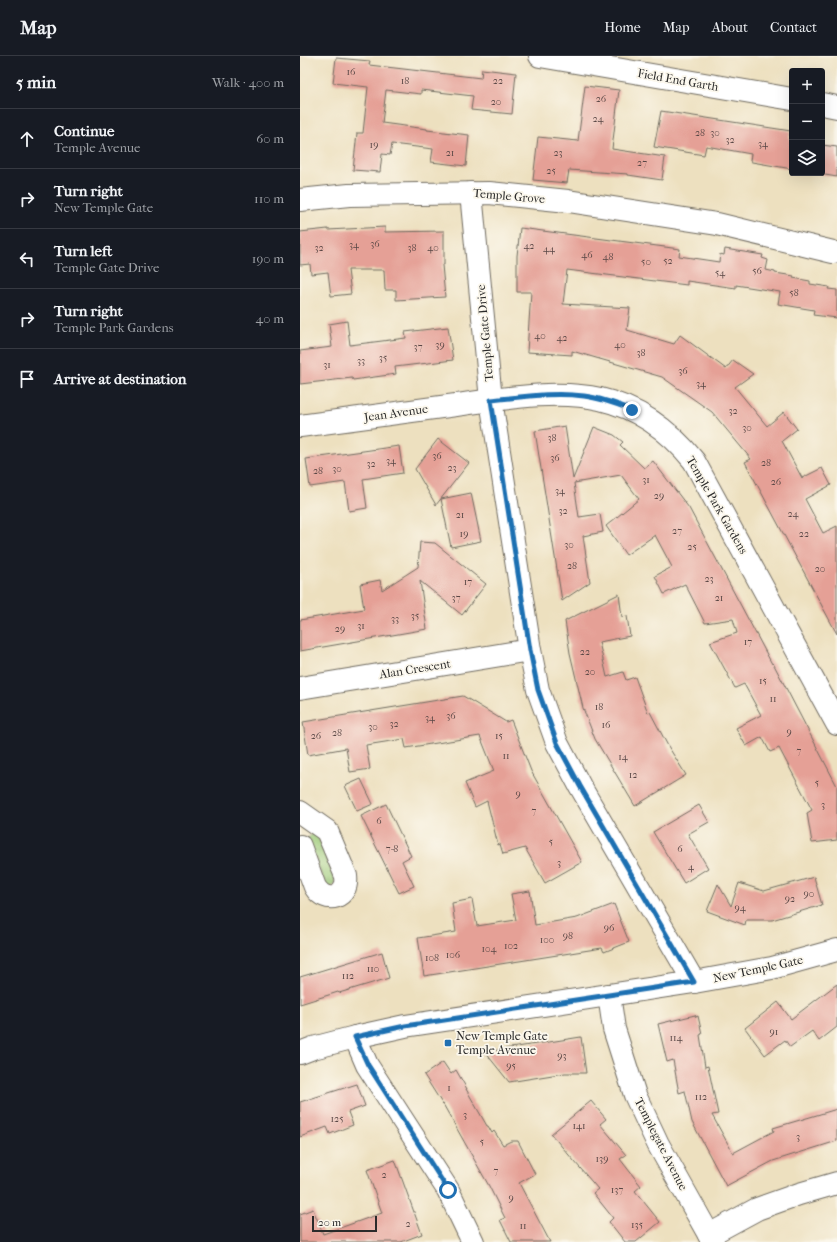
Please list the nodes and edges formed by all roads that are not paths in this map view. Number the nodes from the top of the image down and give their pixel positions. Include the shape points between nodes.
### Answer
1 (540, 56) edge
2 (585, 60) edge
3 (789, 98) edge
4 (825, 105) edge
5 (837, 107) edge
6 (471, 193) junction
7 (300, 200) edge
8 (833, 252) dead end
9 (491, 400) junction
10 (300, 426) edge
11 (530, 650) junction
12 (300, 688) edge
13 (837, 724) edge
14 (300, 812) edge
15 (300, 846) edge
16 (837, 950) edge
17 (694, 982) junction
18 (609, 995) junction
19 (355, 1037) junction
20 (300, 1053) edge
21 (837, 1183) edge
22 (711, 1238) edge
23 (473, 1242) edge

1 - 2 street, Field End Garth
2 - 3 street, Field End Garth
4 - 5 street
6 - 7 street, Temple Grove via 349,195
6 - 8 street, Temple Grove via 568,202 717,224
6 - 9 street, Temple Gate Drive
9 - 10 street, Jean Avenue
9 - 11 street, Temple Gate Drive
9 - 13 street, Temple Park Gardens via 553,394 602,399 632,410 672,437 694,461
11 - 12 street, Alan Crescent
11 - 17 street, Temple Gate Drive via 538,690 557,743
14 - 15 street via 327,831 346,876 347,882 343,892 327,898 318,892
16 - 17 street, New Temple Gate via 772,968
17 - 18 street, New Temple Gate
18 - 19 street, New Temple Gate via 405,1026
18 - 22 street, Templegate Avenue via 614,1029 635,1095 658,1144
19 - 20 street, New Temple Gate
19 - 23 street via 368,1065 448,1190
21 - 22 street via 757,1209

